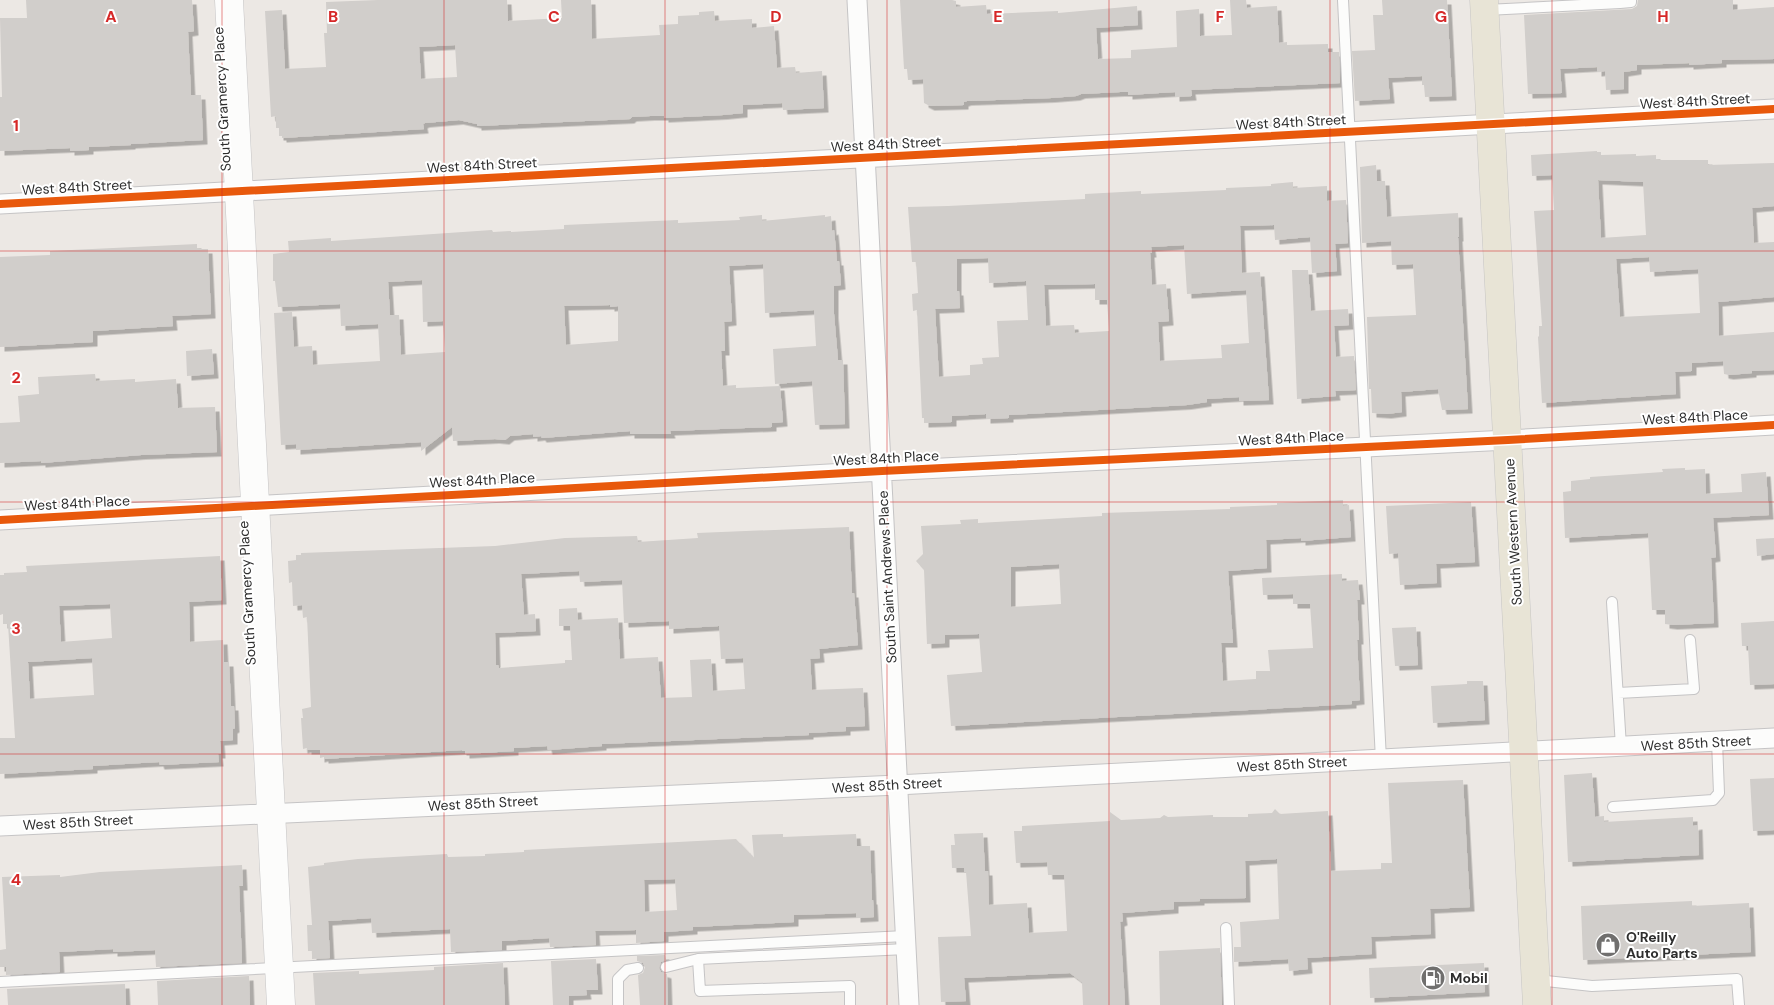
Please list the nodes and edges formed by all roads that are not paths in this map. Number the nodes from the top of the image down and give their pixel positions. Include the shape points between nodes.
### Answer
1 (229, 0) edge
2 (858, 0) edge
3 (1342, 0) edge
4 (1631, 0) edge
5 (1485, 5) edge
6 (1774, 109) edge
7 (1490, 124) junction
8 (1348, 131) junction
9 (865, 157) junction
10 (239, 191) junction
11 (0, 204) edge
12 (1774, 425) edge
13 (1508, 440) junction
14 (1366, 447) junction
15 (882, 470) junction
16 (255, 506) junction
17 (0, 520) edge
18 (1612, 602) dead end
19 (1690, 640) dead end
20 (1618, 693) junction
21 (1774, 738) edge
22 (1717, 741) junction
23 (1621, 747) junction
24 (1524, 752) junction
25 (1381, 760) junction
26 (897, 785) junction
27 (1613, 807) dead end
28 (271, 813) junction
29 (0, 826) edge
30 (1226, 928) dead end
31 (906, 942) junction
32 (698, 959) junction
33 (666, 967) dead end
34 (278, 968) junction
35 (638, 968) dead end
36 (0, 982) edge
37 (1537, 992) edge
38 (280, 1005) edge
39 (618, 1005) edge
40 (850, 1005) edge
41 (909, 1005) edge
42 (1230, 1005) edge
43 (1739, 1005) edge

1 - 10 street, South Gramercy Place
2 - 9 street, South Saint Andrews Place
3 - 8 lane
4 - 5 lane via 1620,4
5 - 7 main road, South Western Avenue
6 - 7 street, West 84th Street
7 - 8 street, West 84th Street
7 - 13 main road, South Western Avenue
8 - 9 street, West 84th Street
8 - 14 lane
9 - 10 street, West 84th Street
9 - 15 street, South Saint Andrews Place
10 - 11 street, West 84th Street
10 - 16 street, South Gramercy Place
12 - 13 street, West 84th Place
13 - 14 street, West 84th Place
13 - 24 main road, South Western Avenue
14 - 15 street, West 84th Place
14 - 25 lane
15 - 16 street, West 84th Place
15 - 26 street, South Saint Andrews Place
16 - 17 street, West 84th Place
16 - 28 street, South Gramercy Place
18 - 20 lane
19 - 20 lane via 1694,689
20 - 23 lane
21 - 22 street, West 85th Street
22 - 23 street, West 85th Street
22 - 27 lane via 1719,793 1713,800
23 - 24 street, West 85th Street
24 - 25 street, West 85th Street
24 - 37 main road, South Western Avenue
25 - 26 street, West 85th Street
26 - 28 street, West 85th Street
26 - 31 street, South Saint Andrews Place
28 - 29 street, West 85th Street
28 - 34 street, South Gramercy Place
30 - 42 lane
31 - 32 lane
31 - 34 lane
31 - 41 street, South Saint Andrews Place
32 - 33 lane
32 - 40 lane via 700,991 850,986
34 - 36 lane
34 - 38 street, South Gramercy Place
35 - 39 lane via 627,970 618,978
37 - 43 lane via 1738,979

